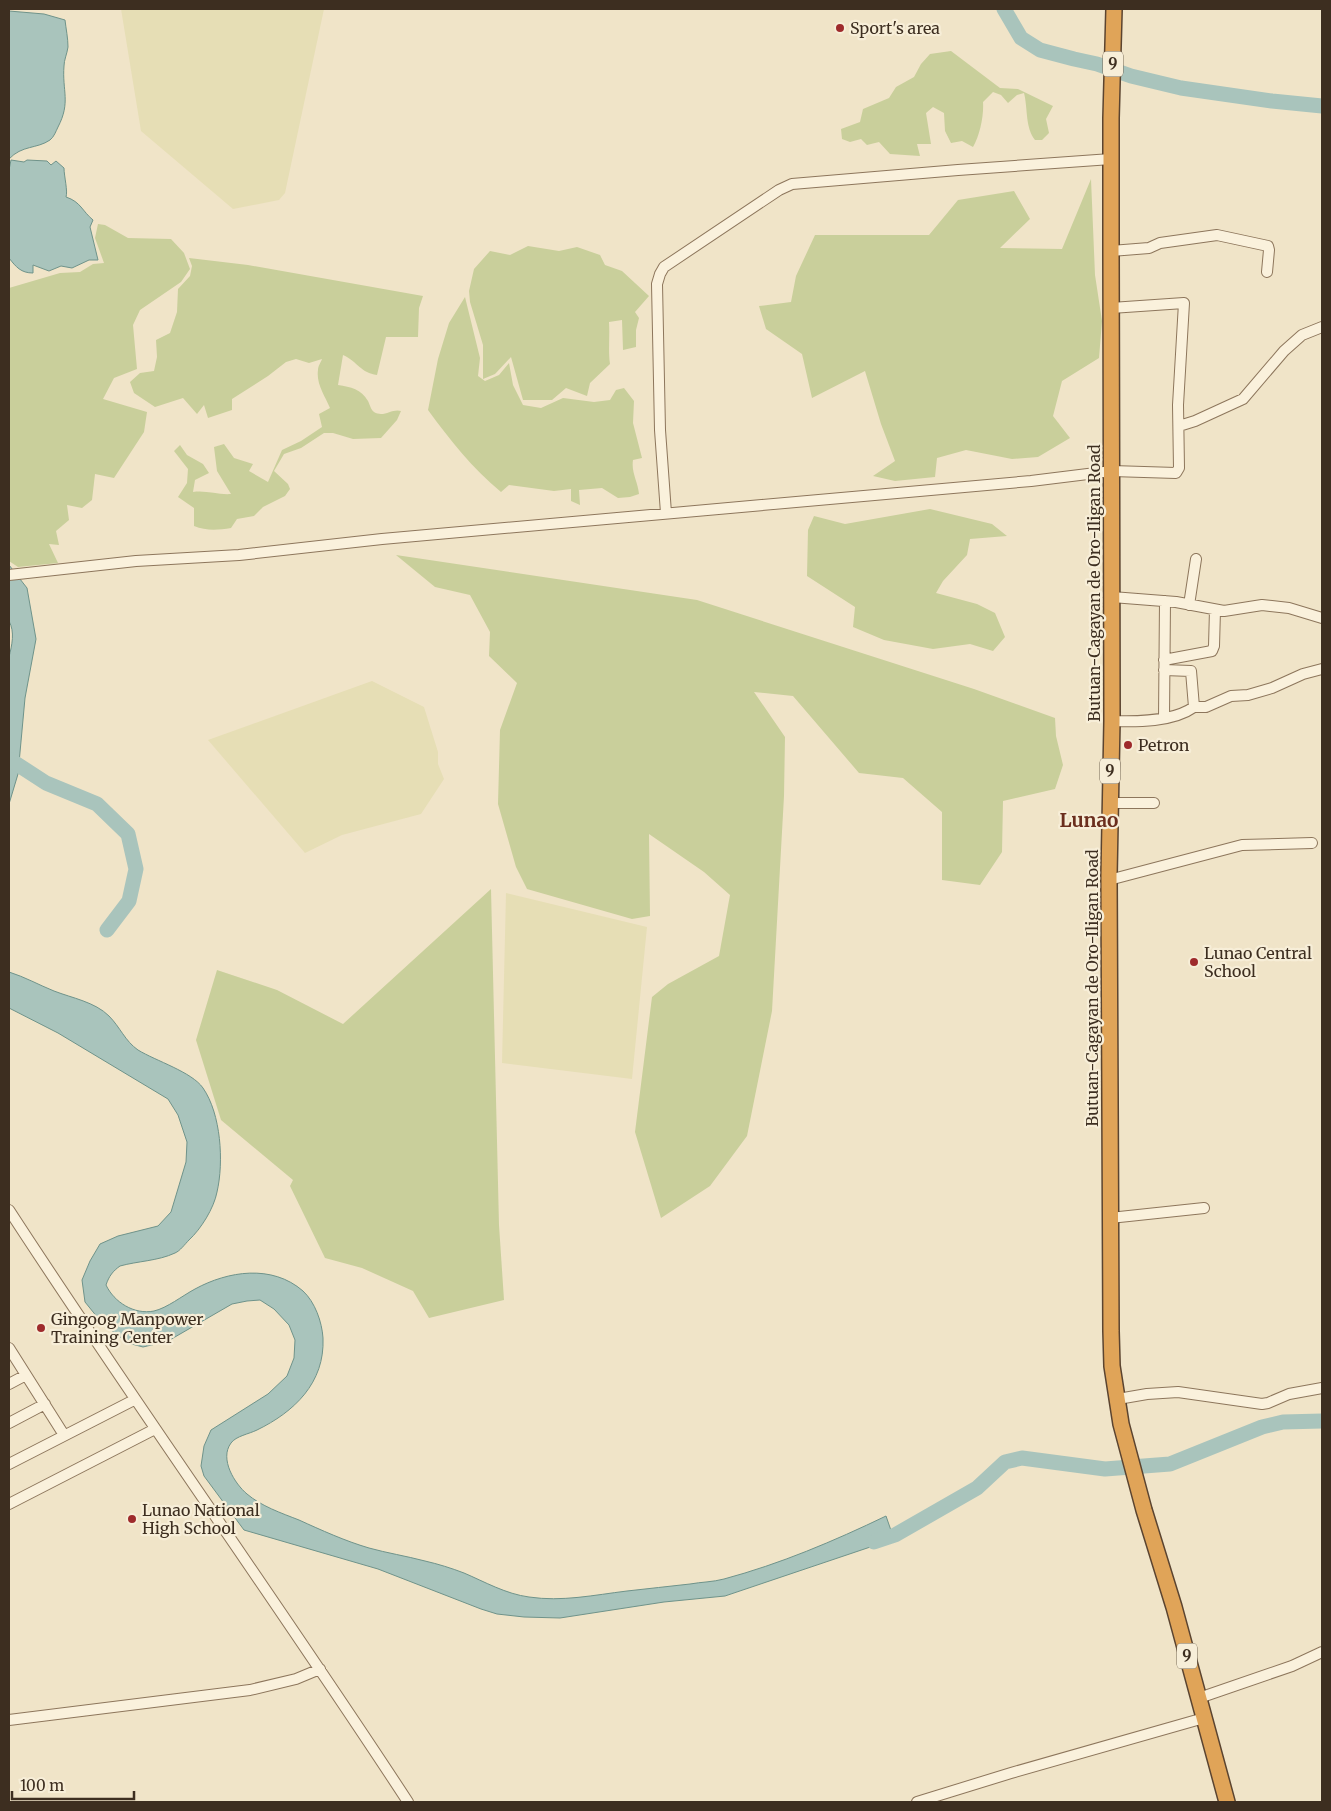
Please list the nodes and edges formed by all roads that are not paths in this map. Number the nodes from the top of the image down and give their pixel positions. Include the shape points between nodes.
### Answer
1 (1114, 9) edge
2 (1111, 159) junction
3 (1111, 252) junction
4 (1267, 272) dead end
5 (1111, 308) junction
6 (1322, 327) edge
7 (1179, 426) junction
8 (1112, 471) junction
9 (666, 513) junction
10 (1196, 559) dead end
11 (12, 574) edge
12 (1112, 598) junction
13 (1165, 602) junction
14 (1189, 605) junction
15 (1215, 610) junction
16 (1322, 618) edge
17 (1164, 665) junction
18 (1322, 669) edge
19 (1194, 707) junction
20 (1164, 718) junction
21 (1112, 721) junction
22 (1154, 802) dead end
23 (1109, 803) junction
24 (1312, 843) dead end
25 (1109, 880) junction
26 (1204, 1208) dead end
27 (9, 1210) edge
28 (1110, 1218) junction
29 (9, 1348) edge
30 (26, 1375) junction
31 (9, 1384) edge
32 (1322, 1388) edge
33 (1118, 1399) junction
34 (134, 1400) junction
35 (45, 1404) junction
36 (9, 1423) edge
37 (155, 1428) junction
38 (64, 1435) junction
39 (9, 1464) edge
40 (9, 1504) edge
41 (1322, 1652) edge
42 (320, 1669) junction
43 (1199, 1698) junction
44 (1204, 1718) junction
45 (9, 1720) edge
46 (408, 1802) edge
47 (917, 1802) edge
48 (1227, 1802) edge

1 - 2 highway, Butuan-Cagayan de Oro-Iligan Road / 9
2 - 3 highway, Butuan-Cagayan de Oro-Iligan Road / 9
2 - 9 street via 792,184 664,267 657,284 660,430
3 - 4 street via 1153,248 1160,243 1210,235 1228,236 1268,246
3 - 5 highway, Butuan-Cagayan de Oro-Iligan Road / 9
5 - 7 street via 1184,303
5 - 8 highway, Butuan-Cagayan de Oro-Iligan Road / 9
6 - 7 street via 1302,335 1242,398
7 - 8 street via 1179,468 1176,473
8 - 9 street
8 - 12 highway, Butuan-Cagayan de Oro-Iligan Road / 9
9 - 11 street
10 - 14 street
12 - 13 street
12 - 21 highway, Butuan-Cagayan de Oro-Iligan Road / 9
13 - 14 street
13 - 17 street
14 - 15 street
15 - 16 street via 1232,611 1262,605 1289,608
15 - 17 street via 1212,651
17 - 19 street via 1191,671
17 - 20 street
18 - 19 street via 1272,688 1231,696 1206,707
19 - 20 street via 1186,714
20 - 21 street
21 - 23 highway, Butuan-Cagayan de Oro-Iligan Road / 9
22 - 23 street
23 - 25 highway, Butuan-Cagayan de Oro-Iligan Road / 9
24 - 25 street via 1242,845
25 - 28 highway, Butuan-Cagayan de Oro-Iligan Road / 9
26 - 28 street
27 - 34 street
28 - 33 highway, Butuan-Cagayan de Oro-Iligan Road / 9 via 1112,1366
29 - 30 street
30 - 31 street
30 - 35 street
32 - 33 street via 1289,1394 1262,1404 1178,1392
33 - 43 highway, Butuan-Cagayan de Oro-Iligan Road / 9 via 1121,1424 1144,1510
34 - 37 street
34 - 38 street
35 - 36 street
35 - 38 street
37 - 40 street
37 - 42 street
38 - 39 street
41 - 43 street via 1292,1666
42 - 45 street via 250,1690
42 - 46 street
43 - 44 highway, Butuan-Cagayan de Oro-Iligan Road / 9
44 - 47 street
44 - 48 highway, Butuan-Cagayan de Oro-Iligan Road / 9

